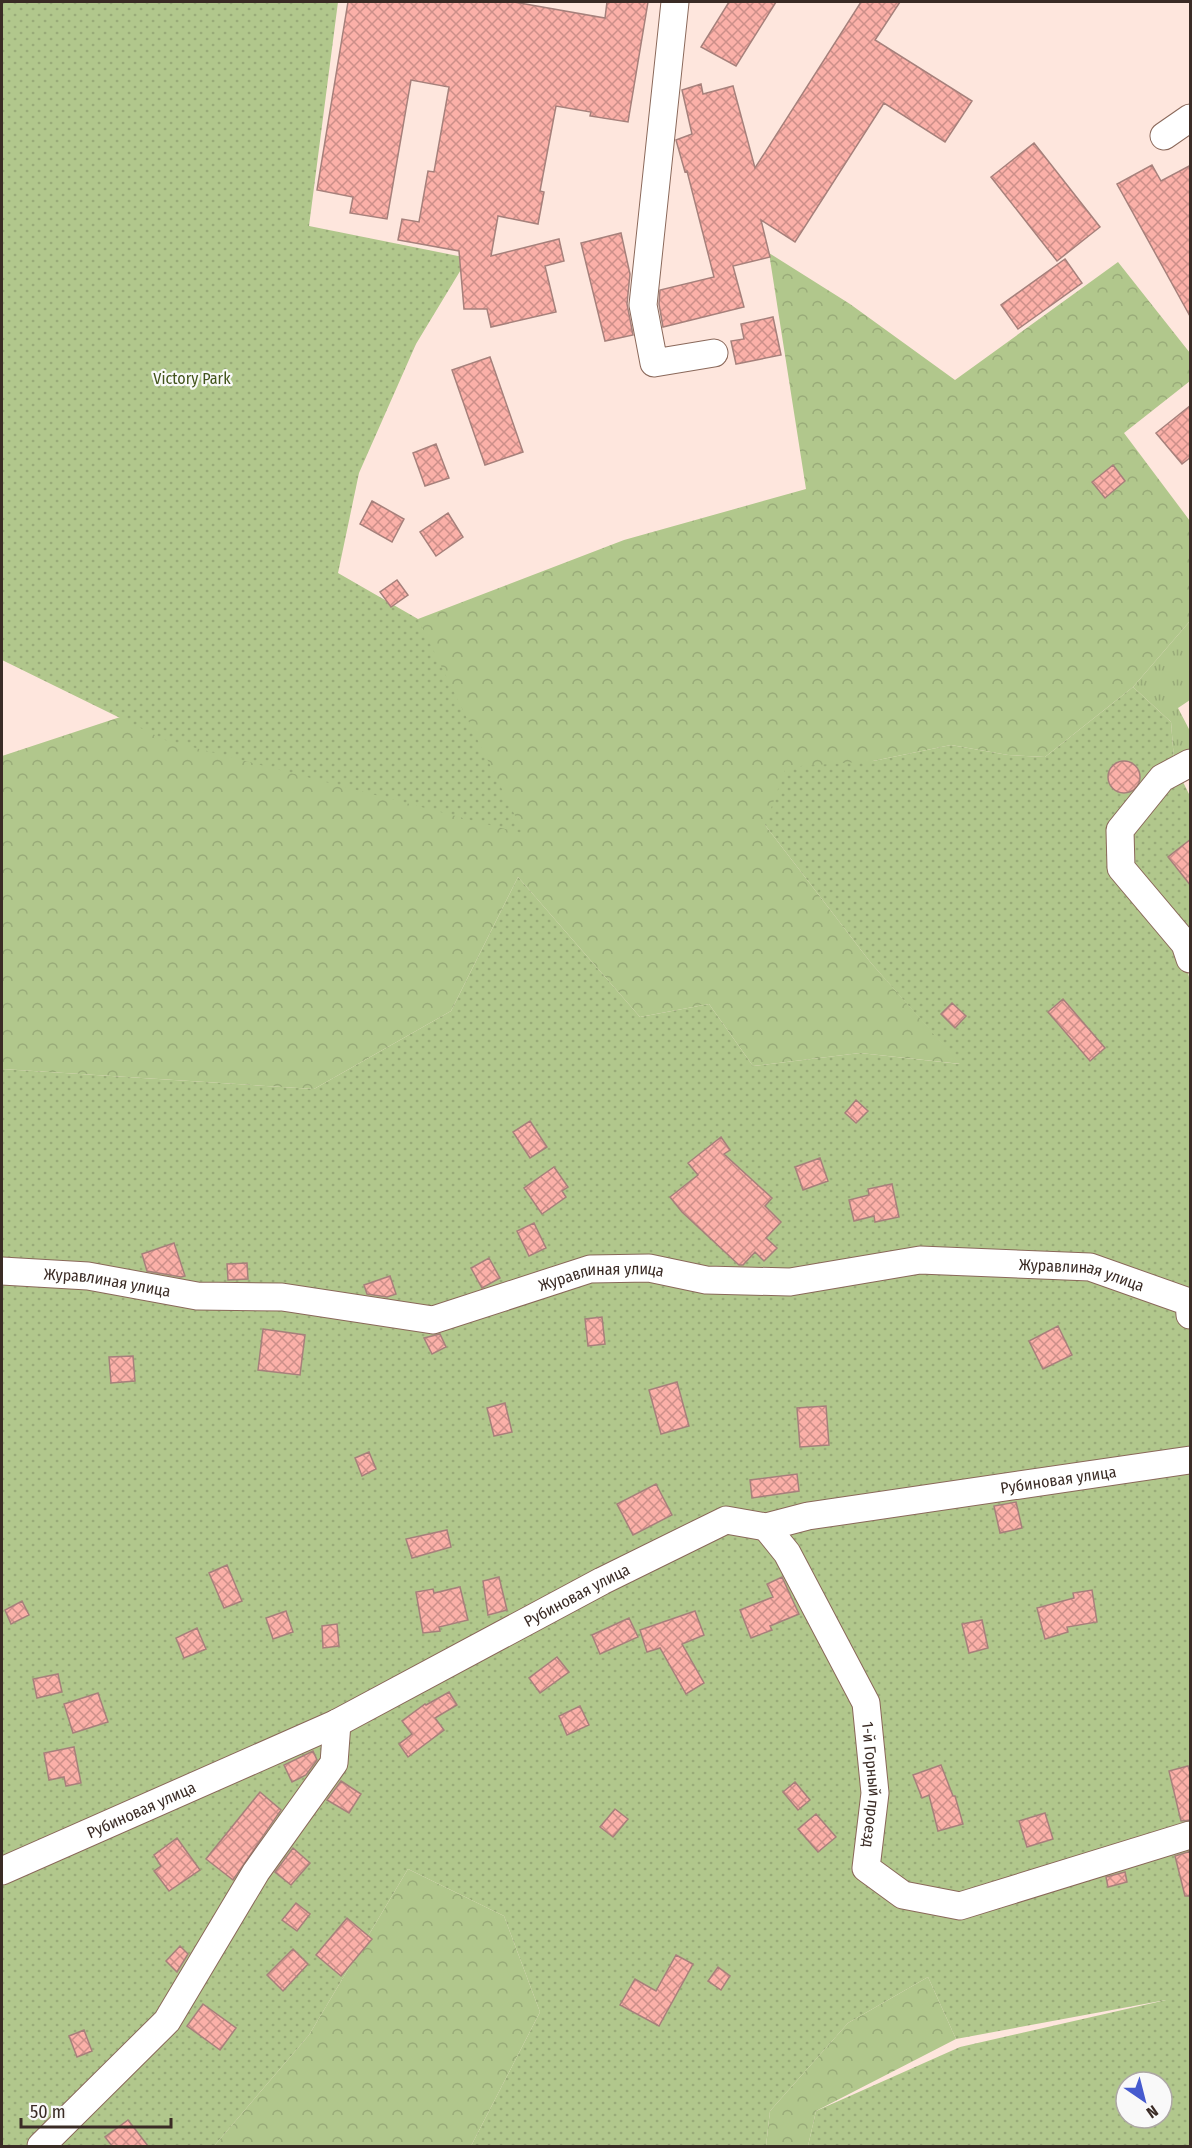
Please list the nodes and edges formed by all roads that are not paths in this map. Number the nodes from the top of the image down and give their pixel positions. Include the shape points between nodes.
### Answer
1 (675, 2) edge
2 (1191, 118) edge
3 (1164, 136) dead end
4 (714, 353) dead end
5 (1188, 771) edge
6 (1191, 959) edge
7 (2, 1271) edge
8 (1191, 1315) edge
9 (1191, 1460) edge
10 (766, 1527) junction
11 (337, 1724) junction
12 (1191, 1835) edge
13 (2, 1871) edge
14 (41, 2146) edge

1 - 4 street via 643,305 654,363
2 - 3 street
5 - 6 street via 1162,778 1120,830 1119,848 1121,868 1185,944
7 - 8 street, Журавлиная улица via 88,1276 197,1296 282,1297 433,1320 590,1269 649,1268 706,1280 790,1282 920,1260 1090,1267 1189,1302
9 - 10 street, Рубиновая улица via 808,1516
10 - 11 street, Рубиновая улица via 726,1520 602,1581
10 - 12 street, 1-й Горный проезд via 787,1553 866,1703 875,1793 866,1868 903,1895 960,1906
11 - 13 street, Рубиновая улица
11 - 14 street via 334,1763 256,1872 167,2021

